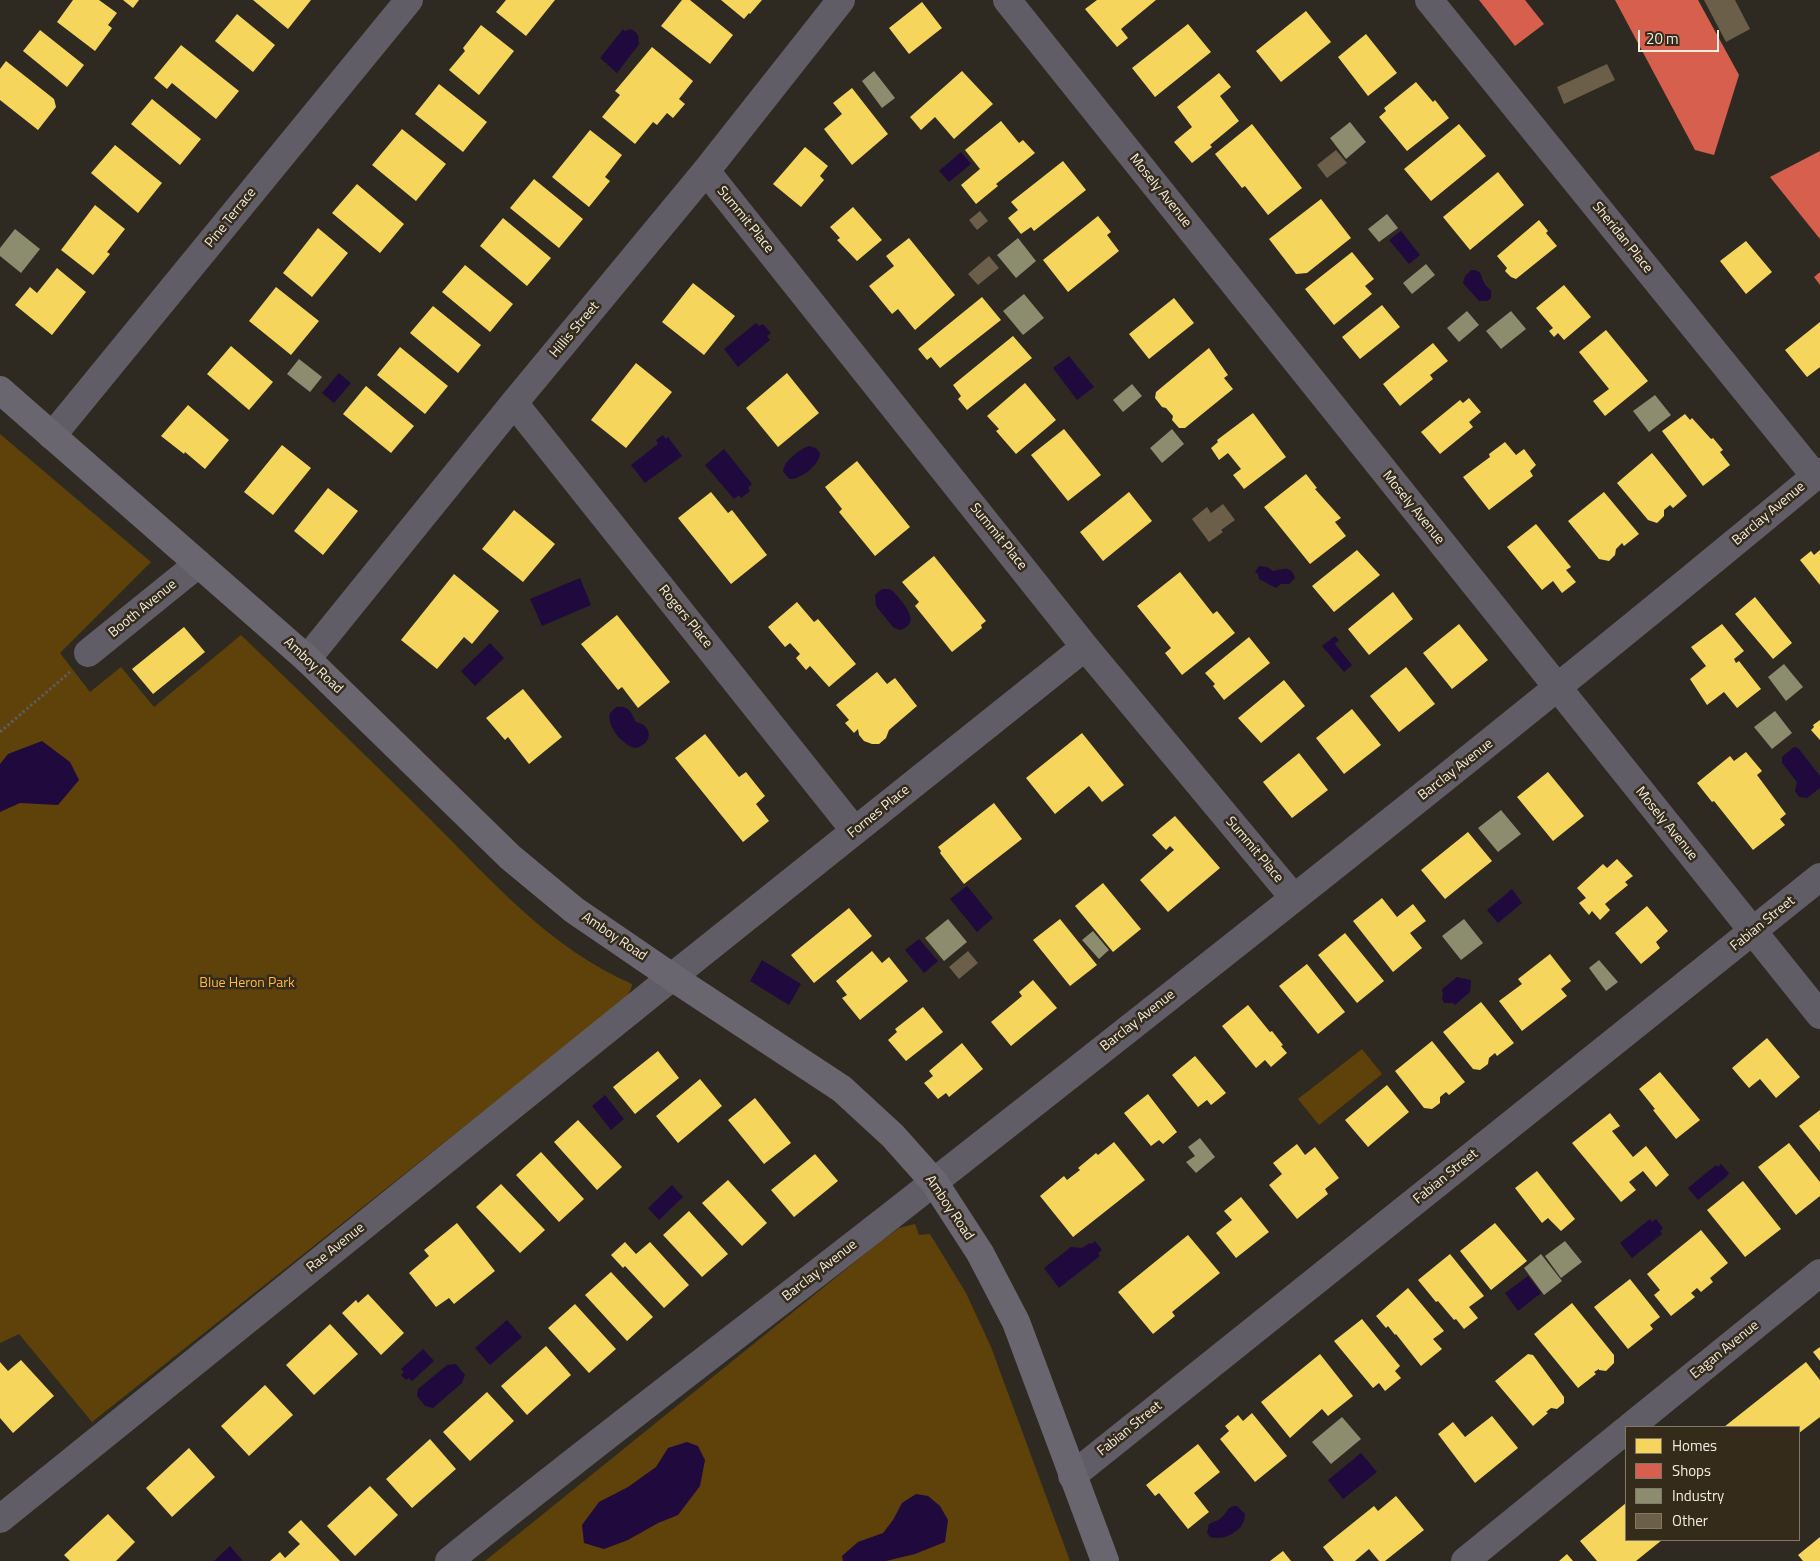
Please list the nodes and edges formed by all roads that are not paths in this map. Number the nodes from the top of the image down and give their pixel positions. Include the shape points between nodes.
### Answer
1 (409, 0) edge
2 (841, 0) edge
3 (1007, 0) edge
4 (1429, 0) edge
5 (706, 171) junction
6 (0, 390) edge
7 (514, 403) junction
8 (52, 436) junction
9 (1818, 474) edge
10 (198, 564) junction
11 (1085, 647) junction
12 (88, 653) road end
13 (307, 659) junction
14 (1558, 688) junction
15 (856, 830) junction
16 (1820, 877) edge
17 (1294, 898) junction
18 (1752, 932) junction
19 (672, 977) junction
20 (1820, 1015) edge
21 (934, 1182) junction
22 (1820, 1273) edge
23 (1631, 1426) edge
24 (1625, 1431) edge
25 (1072, 1476) junction
26 (0, 1519) edge
27 (449, 1561) edge
28 (1105, 1561) edge
29 (1465, 1561) edge

1 - 8 street, Pine Terrace
2 - 5 street, Hillis Street
3 - 14 street, Mosely Avenue
4 - 9 street, Sheridan Place
5 - 7 street, Hillis Street
5 - 11 street, Summit Place
6 - 8 main road, Amboy Road
7 - 13 street, Hillis Street
7 - 15 street, Rogers Place
8 - 10 main road, Amboy Road
9 - 14 street, Barclay Avenue
10 - 12 street, Booth Avenue
10 - 13 main road, Amboy Road
11 - 15 street, Fornes Place
11 - 17 street, Summit Place
13 - 19 main road, Amboy Road via 510,856 574,910
14 - 17 street, Barclay Avenue
14 - 18 street, Mosely Avenue
15 - 19 street, Fornes Place
16 - 18 street, Fabian Street
17 - 21 street, Barclay Avenue
18 - 20 street, Mosely Avenue
18 - 25 street, Fabian Street
19 - 21 main road, Amboy Road via 842,1089 893,1136
19 - 26 street, Rae Avenue
21 - 25 main road, Amboy Road via 980,1253 1016,1322
21 - 27 street, Barclay Avenue
22 - 23 street, Eagan Avenue
24 - 29 street
25 - 28 main road, Amboy Road

